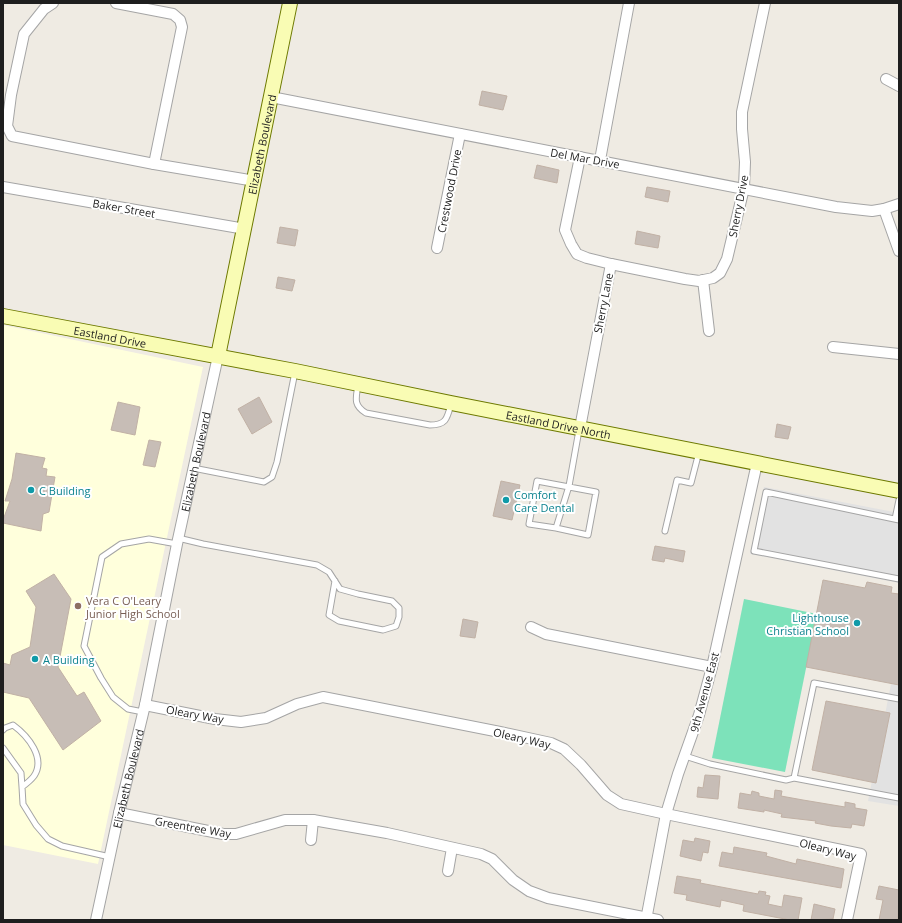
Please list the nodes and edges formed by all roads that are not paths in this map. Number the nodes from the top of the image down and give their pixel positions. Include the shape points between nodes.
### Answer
1 (53, 3) edge
2 (116, 3) edge
3 (290, 3) edge
4 (629, 3) edge
5 (765, 3) edge
6 (886, 79) dead end
7 (899, 86) edge
8 (271, 97) junction
9 (460, 134) junction
10 (8, 135) edge
11 (580, 157) junction
12 (600, 160) junction
13 (154, 164) junction
14 (255, 181) junction
15 (3, 187) edge
16 (744, 188) junction
17 (899, 204) edge
18 (884, 209) junction
19 (245, 229) junction
20 (437, 248) dead end
21 (899, 251) edge
22 (610, 264) junction
23 (703, 280) junction
24 (4, 318) edge
25 (709, 331) dead end
26 (833, 347) dead end
27 (899, 354) edge
28 (218, 356) junction
29 (295, 371) junction
30 (358, 384) junction
31 (451, 403) junction
32 (580, 428) junction
33 (699, 452) junction
34 (757, 463) junction
35 (193, 468) junction
36 (568, 486) junction
37 (899, 491) edge
38 (899, 500) edge
39 (897, 519) edge
40 (556, 528) junction
41 (665, 532) dead end
42 (177, 541) junction
43 (899, 579) edge
44 (335, 581) junction
45 (531, 627) dead end
46 (712, 667) junction
47 (899, 698) edge
48 (144, 708) junction
49 (3, 730) edge
50 (3, 748) edge
51 (685, 756) junction
52 (794, 778) junction
53 (22, 787) junction
54 (899, 798) edge
55 (119, 814) junction
56 (666, 814) junction
57 (313, 820) junction
58 (311, 840) dead end
59 (452, 848) junction
60 (110, 857) junction
61 (448, 871) dead end
62 (646, 919) edge
63 (96, 920) edge
64 (658, 920) edge
65 (847, 920) edge

1 - 10 street via 44,9 24,34 11,95
2 - 13 street via 173,14 180,20 182,27
3 - 8 main road, Elizabeth Boulevard
4 - 12 street
5 - 16 street, Sherry Drive via 742,112
6 - 7 street
8 - 9 street, Del Mar Drive
8 - 14 main road, Elizabeth Boulevard
9 - 11 street, Del Mar Drive
9 - 20 street, Crestwood Drive
10 - 13 street
11 - 12 street, Del Mar Drive
11 - 22 street, Sherry Lane via 565,230 578,254
12 - 16 street, Del Mar Drive
13 - 14 street
14 - 19 main road, Elizabeth Boulevard
15 - 19 street, Baker Street
16 - 18 street, Del Mar Drive via 836,207 872,211
16 - 23 street, Sherry Drive via 727,259 720,273
17 - 18 street, Del Mar Drive
18 - 21 street
19 - 28 main road, Elizabeth Boulevard
22 - 23 street, Sherry Drive via 685,279
22 - 32 street, Sherry Lane
23 - 25 street
24 - 28 main road, Eastland Drive
26 - 27 street
28 - 29 main road, Eastland Drive North
28 - 35 street, Elizabeth Boulevard
29 - 30 main road, Eastland Drive North
29 - 35 lane via 272,477 264,482
30 - 31 main road, Eastland Drive North
30 - 31 lane via 356,401 359,409 366,413 440,425 448,418
31 - 32 main road, Eastland Drive North
32 - 33 main road, Eastland Drive North
32 - 36 lane
33 - 34 main road, Eastland Drive North
33 - 41 lane via 691,483 677,480
34 - 37 main road, Eastland Drive North
34 - 46 street, 9th Avenue East
35 - 42 street, Elizabeth Boulevard
36 - 40 lane
36 - 40 lane via 537,481 529,524
36 - 40 lane via 596,492 588,535
38 - 39 lane
39 - 43 lane via 766,492 754,551
42 - 44 lane via 318,565 329,572
42 - 48 street, Elizabeth Boulevard
42 - 48 lane via 149,539 121,544 102,557 84,646 113,697 128,709
44 - 44 lane via 340,589 392,601 399,608 396,626 383,630 338,621 329,614
45 - 46 street via 546,634
46 - 51 street, 9th Avenue East via 700,715
47 - 52 lane via 814,683
48 - 55 street, Elizabeth Boulevard
48 - 56 street, Oleary Way via 241,722 266,718 297,704 322,697 500,732 551,743 582,765 607,795 621,804
49 - 53 lane via 13,725 20,730 34,748 38,758 33,777
50 - 53 lane via 21,773
51 - 52 lane via 726,768 786,780
51 - 56 street, 9th Avenue East
52 - 54 lane
53 - 60 lane via 23,804 48,839 62,846
55 - 57 street, Greentree Way via 223,834 236,834 285,820
55 - 60 street, Elizabeth Boulevard
56 - 62 street, 9th Avenue East
56 - 65 street, Oleary Way via 861,854
57 - 58 street
57 - 59 street, Greentree Way
59 - 61 street
59 - 62 street, Greentree Way via 492,859 513,880 529,891 548,898
60 - 63 street, Elizabeth Boulevard
62 - 64 street, Greentree Way

